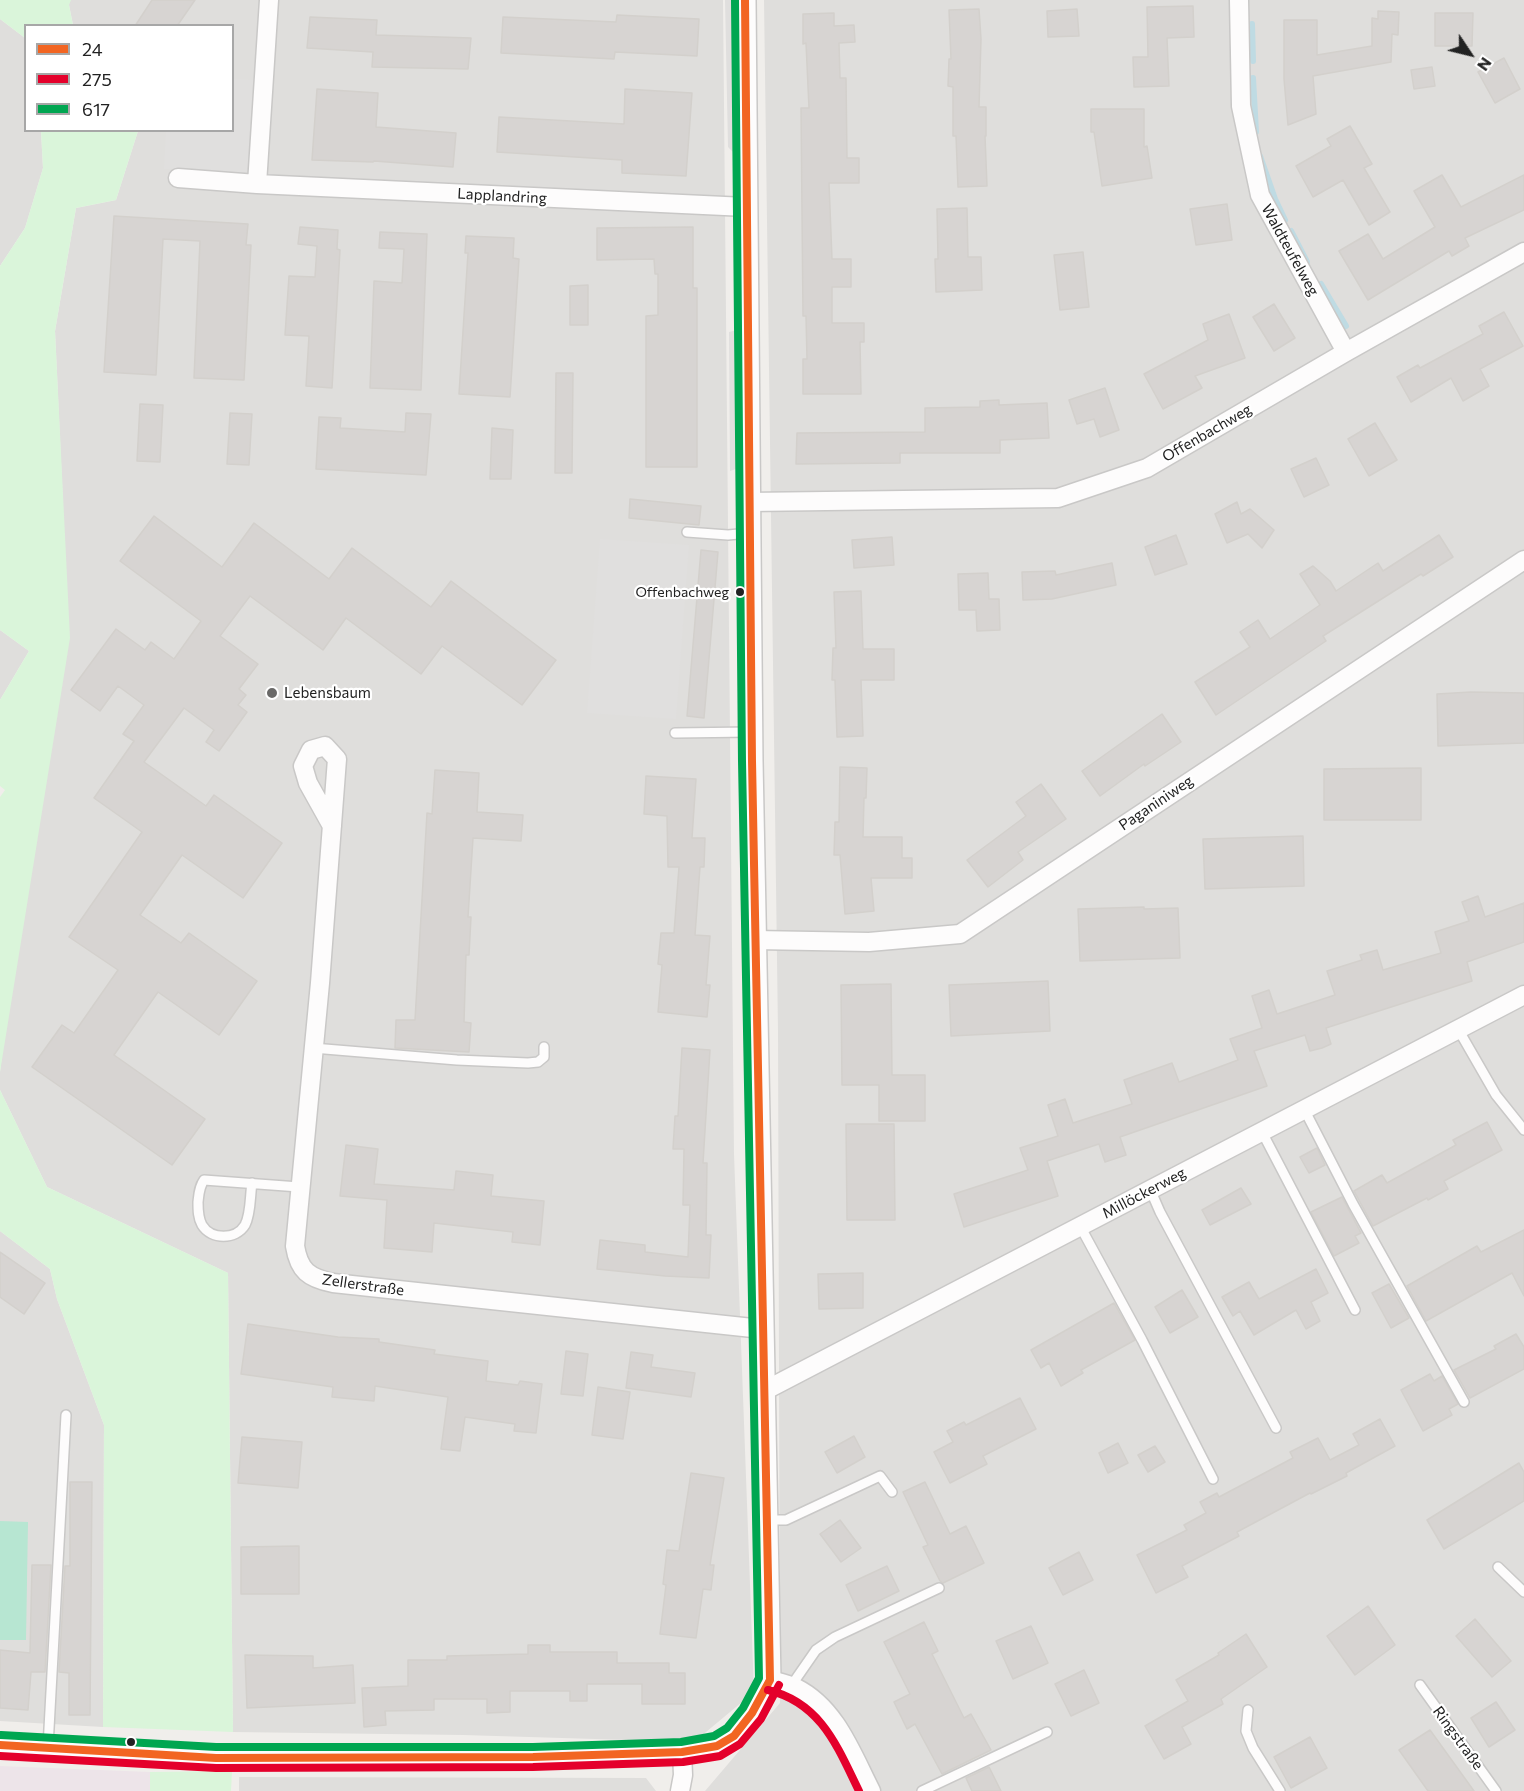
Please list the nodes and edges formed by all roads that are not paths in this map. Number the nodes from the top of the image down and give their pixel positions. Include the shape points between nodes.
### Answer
1 (269, 0) edge
2 (745, 0) edge
3 (1239, 0) edge
4 (178, 178) dead end
5 (257, 184) junction
6 (746, 207) junction
7 (1524, 252) edge
8 (1346, 352) junction
9 (749, 502) junction
10 (687, 532) dead end
11 (749, 533) junction
12 (1524, 560) edge
13 (752, 732) junction
14 (675, 733) dead end
15 (332, 826) dead end
16 (755, 940) junction
17 (1524, 995) edge
18 (1458, 1029) junction
19 (544, 1047) dead end
20 (313, 1048) junction
21 (1304, 1109) junction
22 (1524, 1130) edge
23 (1262, 1132) junction
24 (252, 1183) junction
25 (299, 1186) junction
26 (1150, 1189) junction
27 (1080, 1226) junction
28 (1355, 1310) dead end
29 (762, 1329) junction
30 (764, 1391) junction
31 (1464, 1402) dead end
32 (66, 1415) dead end
33 (1276, 1428) dead end
34 (1213, 1479) dead end
35 (892, 1492) dead end
36 (767, 1520) junction
37 (1498, 1567) dead end
38 (939, 1588) dead end
39 (1524, 1592) edge
40 (770, 1680) junction
41 (1420, 1684) dead end
42 (791, 1686) junction
43 (1248, 1710) dead end
44 (1047, 1732) dead end
45 (0, 1744) edge
46 (48, 1747) junction
47 (682, 1752) junction
48 (680, 1791) edge
49 (871, 1791) edge
50 (922, 1791) edge
51 (1280, 1791) edge
52 (1496, 1791) edge

1 - 5 street
2 - 6 street
3 - 8 street, Waldteufelweg via 1241,106 1260,195
4 - 5 street, Lapplandring
5 - 6 street, Lapplandring
6 - 9 street
7 - 8 street, Offenbachweg
8 - 9 street, Offenbachweg via 1147,468 1058,498
9 - 11 street
10 - 11 lane via 728,536
11 - 13 street
12 - 16 street, Paganiniweg via 960,934 869,942
13 - 14 lane
13 - 16 street
15 - 20 street, Zellerstraße
16 - 29 street
17 - 18 street, Millöckerweg
18 - 21 street, Millöckerweg
18 - 22 lane via 1496,1095
19 - 20 lane via 544,1057 528,1063
20 - 25 street, Zellerstraße
21 - 23 street, Millöckerweg
21 - 31 lane
23 - 26 street, Millöckerweg
23 - 28 lane
24 - 24 lane via 204,1180 199,1190 198,1215 206,1230 226,1237 244,1226
24 - 25 lane
25 - 29 street, Zellerstraße via 295,1246 298,1261 316,1280
26 - 27 street, Millöckerweg
26 - 33 lane
27 - 30 street, Millöckerweg
27 - 34 lane
29 - 30 street
30 - 36 street
32 - 46 lane
35 - 36 lane via 880,1476 786,1520
36 - 40 street
37 - 39 lane
38 - 42 lane via 835,1637 816,1650
40 - 42 street
40 - 47 street via 753,1713 728,1740
41 - 52 lane, Ringstraße
42 - 49 street via 822,1707 834,1722
43 - 51 lane via 1246,1731
44 - 50 lane
45 - 46 street
46 - 47 street via 216,1758 522,1758
47 - 48 street

